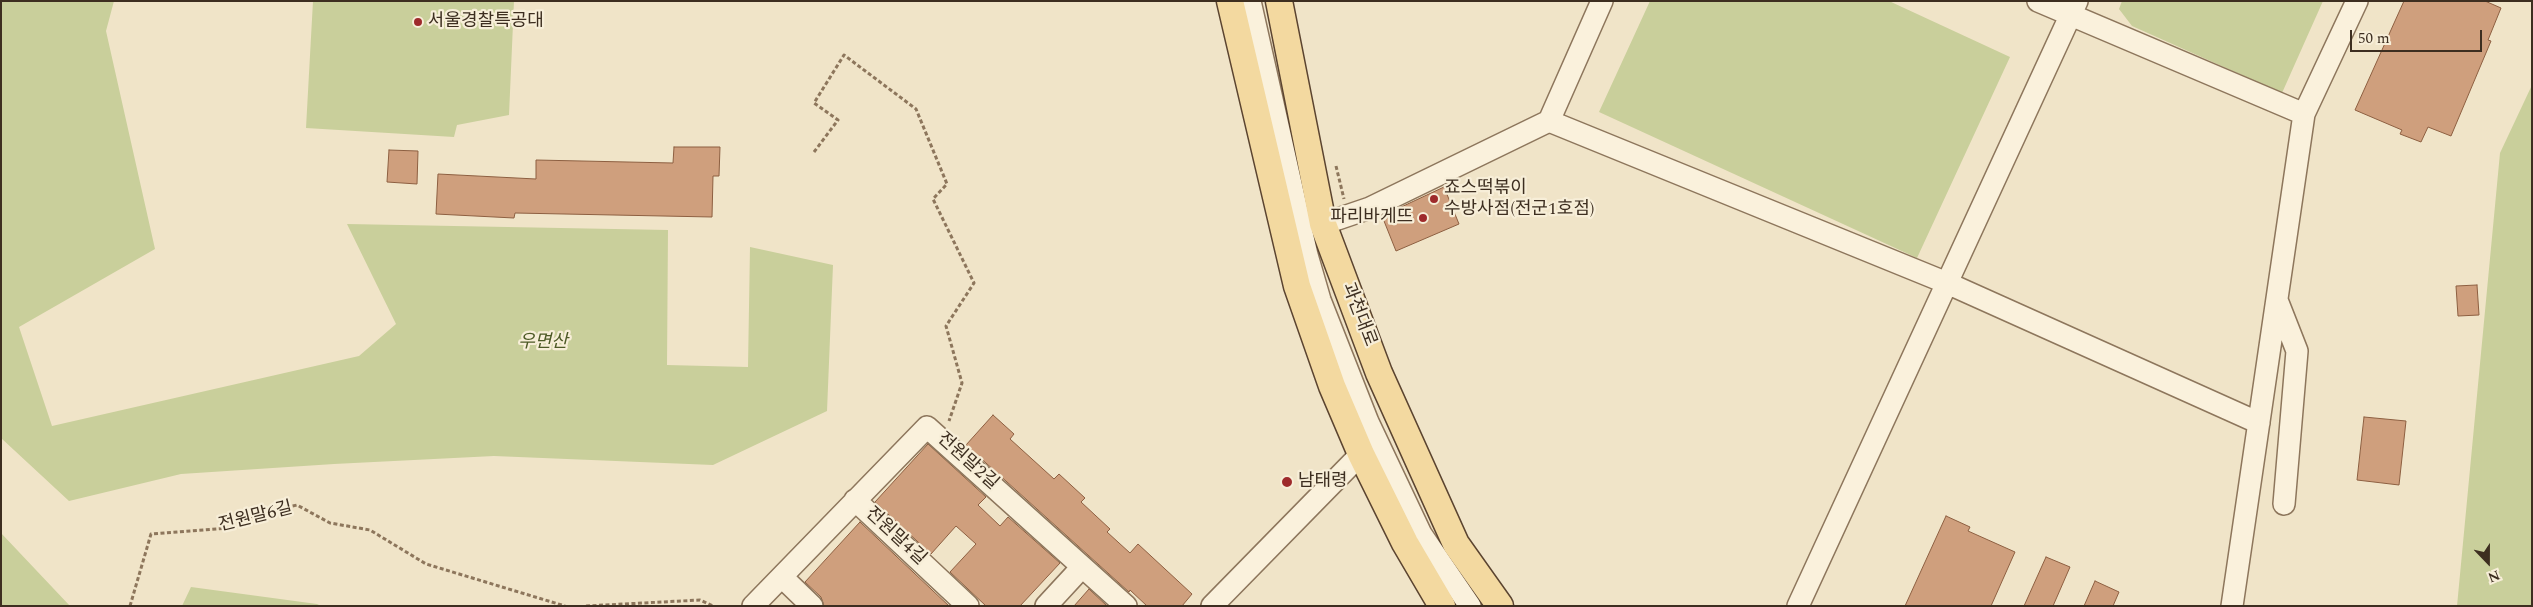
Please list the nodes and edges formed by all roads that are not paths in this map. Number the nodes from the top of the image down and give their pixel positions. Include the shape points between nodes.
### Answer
1 (1230, 1) edge
2 (1250, 1) edge
3 (1279, 1) edge
4 (1602, 1) edge
5 (2038, 1) edge
6 (2356, 1) edge
7 (2074, 8) edge
8 (2304, 114) junction
9 (1549, 121) junction
10 (1335, 220) junction
11 (1946, 283) junction
12 (2277, 299) junction
13 (2259, 423) junction
14 (1361, 454) junction
15 (855, 500) junction
16 (2284, 504) dead end
17 (1082, 567) junction
18 (782, 578) junction
19 (753, 606) edge
20 (812, 606) edge
21 (968, 606) edge
22 (1046, 606) edge
23 (1126, 606) edge
24 (1212, 606) edge
25 (1442, 606) edge
26 (1470, 606) edge
27 (1500, 606) edge
28 (1798, 606) edge
29 (2232, 606) edge

1 - 14 main road via 1297,286 1332,386
2 - 26 street via 1320,300 1368,422 1421,534
3 - 10 main road, 과천대로
4 - 9 street
5 - 7 street
6 - 8 street
7 - 8 street
7 - 11 street
8 - 12 street
9 - 10 street via 1370,208
9 - 11 street
10 - 27 main road, 과천대로 via 1379,373 1456,544
11 - 13 street
11 - 28 street
12 - 13 street
12 - 16 street via 2298,351
13 - 29 street
14 - 24 street
14 - 25 main road via 1405,543
15 - 17 street, 전원말2길 via 927,427
15 - 18 street, 전원말4길
15 - 21 street, 전원말4길
17 - 22 street
17 - 23 street, 전원말2길
18 - 19 street
18 - 20 street

